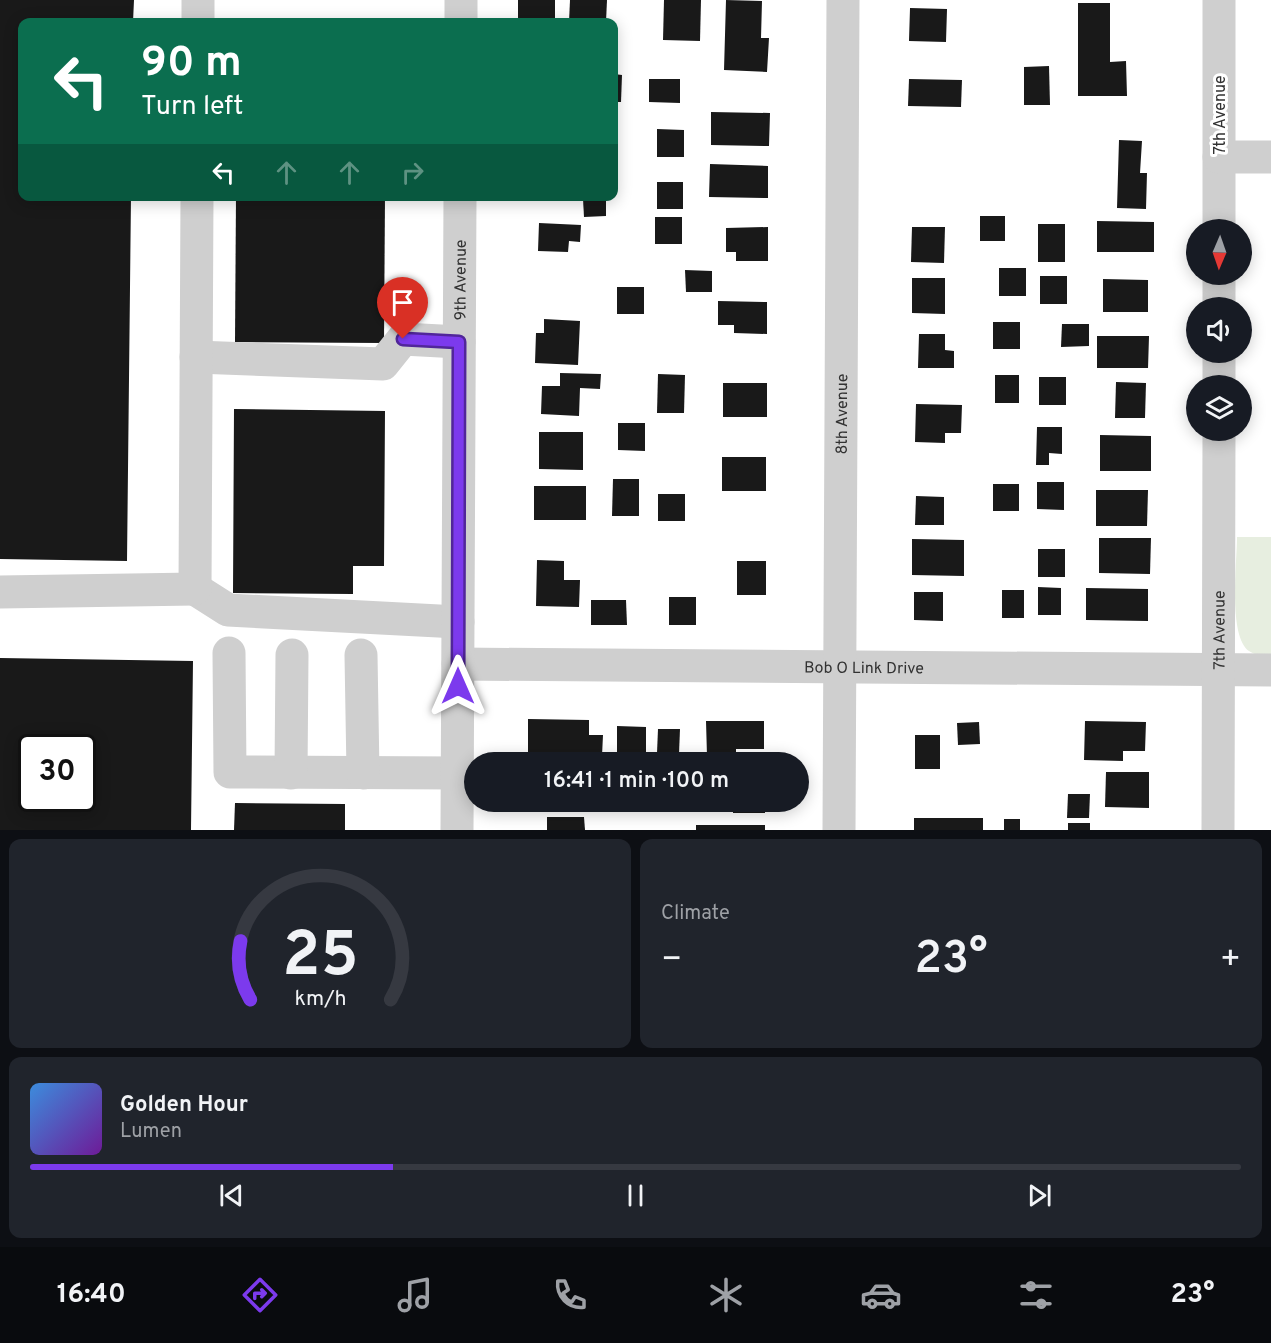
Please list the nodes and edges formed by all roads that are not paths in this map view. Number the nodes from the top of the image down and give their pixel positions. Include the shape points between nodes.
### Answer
1 (198, 0) edge
2 (461, 0) edge
3 (843, 0) edge
4 (1219, 0) edge
5 (198, 18) edge
6 (462, 18) edge
7 (1219, 157) junction
8 (1271, 157) edge
9 (197, 201) edge
10 (460, 201) edge
11 (1219, 219) edge
12 (459, 342) junction
13 (196, 357) junction
14 (1219, 441) edge
15 (195, 589) junction
16 (0, 592) edge
17 (458, 622) junction
18 (229, 653) dead end
19 (292, 655) dead end
20 (361, 655) dead end
21 (458, 664) junction
22 (840, 665) junction
23 (1219, 670) junction
24 (1271, 670) edge
25 (291, 773) junction
26 (363, 773) junction
27 (457, 773) junction
28 (457, 830) edge
29 (839, 830) edge
30 (1218, 830) edge

1 - 5 street
2 - 6 street
3 - 22 street, 8th Avenue
4 - 7 street, 7th Avenue
7 - 8 street
7 - 11 street, 7th Avenue
9 - 13 street
10 - 12 street, 9th Avenue
12 - 13 street via 403,339 383,363
12 - 17 street, 9th Avenue
13 - 15 street
14 - 23 street, 7th Avenue
15 - 16 street
15 - 17 street via 228,610
17 - 21 street, 9th Avenue
18 - 25 street via 230,772
19 - 25 street
20 - 26 street
21 - 22 street, Bob O Link Drive
21 - 27 street, 9th Avenue
22 - 23 street, Bob O Link Drive
22 - 29 street, 8th Avenue
23 - 24 street, Bob O Link Drive
23 - 30 street, 7th Avenue
25 - 26 street
26 - 27 street
27 - 28 street, 9th Avenue

